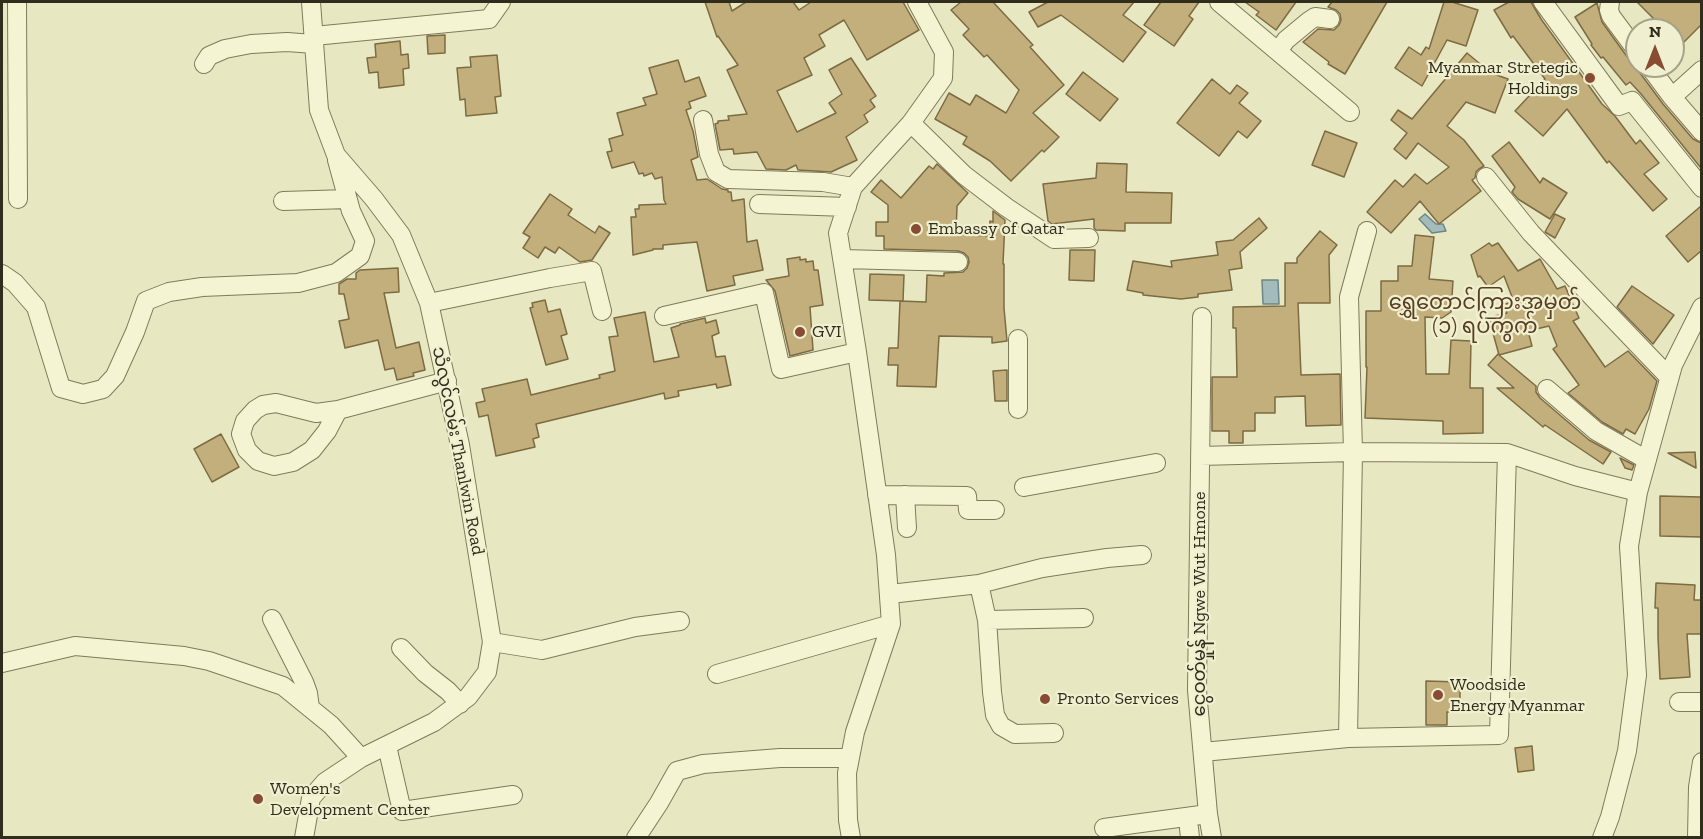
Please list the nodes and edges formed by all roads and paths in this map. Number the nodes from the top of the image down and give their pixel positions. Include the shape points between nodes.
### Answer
1 (3, 2) edge
2 (9, 2) edge
3 (17, 2) edge
4 (311, 2) edge
5 (501, 2) edge
6 (917, 2) edge
7 (1219, 2) edge
8 (1543, 2) edge
9 (1610, 2) edge
10 (1330, 19) dead end
11 (1625, 35) edge
12 (314, 40) junction
13 (1278, 51) junction
14 (204, 64) dead end
15 (1701, 70) edge
16 (1658, 78) edge
17 (1672, 97) junction
18 (1350, 112) dead end
19 (703, 120) dead end
20 (911, 123) junction
21 (1701, 132) edge
22 (336, 155) junction
23 (1486, 177) dead end
24 (854, 187) junction
25 (1701, 188) edge
26 (18, 199) dead end
27 (348, 199) junction
28 (283, 201) dead end
29 (759, 204) dead end
30 (847, 207) junction
31 (1367, 231) dead end
32 (1089, 238) dead end
33 (842, 259) junction
34 (958, 262) dead end
35 (2, 274) edge
36 (429, 303) junction
37 (1701, 307) edge
38 (602, 311) dead end
39 (664, 316) dead end
40 (1202, 317) dead end
41 (1018, 339) dead end
42 (857, 352) junction
43 (1669, 377) junction
44 (447, 381) junction
45 (1546, 389) dead end
46 (1018, 409) dead end
47 (338, 410) junction
48 (1353, 452) junction
49 (1507, 453) junction
50 (1200, 456) junction
51 (1647, 460) junction
52 (1156, 464) dead end
53 (1024, 487) dead end
54 (1638, 492) junction
55 (877, 495) junction
56 (905, 495) junction
57 (995, 510) dead end
58 (907, 528) dead end
59 (1142, 555) dead end
60 (979, 584) junction
61 (890, 594) junction
62 (1084, 618) dead end
63 (272, 620) dead end
64 (987, 620) junction
65 (680, 621) dead end
66 (891, 624) junction
67 (492, 642) junction
68 (401, 648) dead end
69 (2, 663) edge
70 (717, 674) dead end
71 (1679, 702) dead end
72 (1701, 702) edge
73 (460, 704) junction
74 (310, 708) junction
75 (1054, 733) dead end
76 (1348, 738) junction
77 (387, 746) junction
78 (1203, 752) junction
79 (361, 758) junction
80 (850, 758) junction
81 (1701, 762) edge
82 (513, 795) dead end
83 (1208, 814) junction
84 (1104, 828) dead end
85 (304, 837) edge
86 (636, 837) edge
87 (851, 837) edge
88 (1212, 837) edge
89 (1602, 837) edge
90 (1697, 837) edge

1 - 2 street
3 - 26 street
4 - 12 street, သံလွင်လမ်း Thanlwin Road
5 - 12 street via 489,19
6 - 20 street via 944,52 943,78
7 - 13 street
8 - 25 street via 1618,106 1632,101
9 - 11 street via 1611,16
10 - 13 street via 1315,17 1308,21
12 - 14 street via 225,49 209,56
12 - 22 street, သံလွင်လမ်း Thanlwin Road via 319,110
13 - 18 street
15 - 17 street
16 - 17 street
17 - 21 street
19 - 24 street via 716,172 728,179 823,182
20 - 24 street
20 - 32 street via 964,175 1054,239
22 - 27 street
22 - 36 street, သံလွင်လမ်း Thanlwin Road via 401,235
23 - 43 street via 1531,233
24 - 30 street
27 - 28 street
27 - 35 street via 365,241 360,256 336,273 298,283 202,287 169,292 146,301 115,376 103,389 83,394 61,388 36,307
29 - 30 street
30 - 33 street via 838,233
31 - 48 street via 1349,297
33 - 34 street
33 - 42 street
36 - 38 street via 592,271
36 - 44 street, သံလွင်လမ်း Thanlwin Road
37 - 43 street
39 - 42 street via 764,293 781,369
40 - 50 street, ငွေဝတ်မှုန် Ngwe Wut Hmone
41 - 46 street
42 - 55 street
43 - 51 street
44 - 47 street
44 - 67 street, သံလွင်လမ်း Thanlwin Road
45 - 51 street via 1596,431
47 - 47 street via 316,413 276,403 263,405 245,421 241,434 247,450 258,461 274,466 293,462 312,450
48 - 49 street
48 - 50 street
48 - 76 street
49 - 54 street
49 - 76 street via 1499,735
50 - 78 street, ငွေဝတ်မှုန် Ngwe Wut Hmone via 1197,690
51 - 54 street
52 - 53 street
54 - 89 street via 1629,546 1637,675 1628,751
55 - 56 street
55 - 61 street
56 - 57 street via 967,495 968,510
56 - 58 street
59 - 60 street via 1042,568
60 - 61 street
60 - 64 street
61 - 66 street
62 - 64 street
63 - 74 street via 304,682
64 - 75 street via 995,715 1001,726 1015,734
65 - 67 street via 635,627 542,650
66 - 70 street
66 - 80 street
67 - 73 street, သံလွင်လမ်း Thanlwin Road via 487,672
68 - 73 street
69 - 74 street via 75,646 184,656 209,660 283,686
71 - 72 street
73 - 77 street, သံလွင်လမ်း Thanlwin Road
74 - 79 street
76 - 78 street
77 - 79 street, သံလွင်လမ်း Thanlwin Road
77 - 82 street via 402,811
78 - 83 street, ငွေဝတ်မှုန် Ngwe Wut Hmone
79 - 85 street, သံလွင်လမ်း Thanlwin Road via 325,782 310,798
80 - 86 street via 780,758 703,764 677,771
80 - 87 street via 847,773
81 - 90 street
83 - 84 street
83 - 88 street, ငွေဝတ်မှုန် Ngwe Wut Hmone

